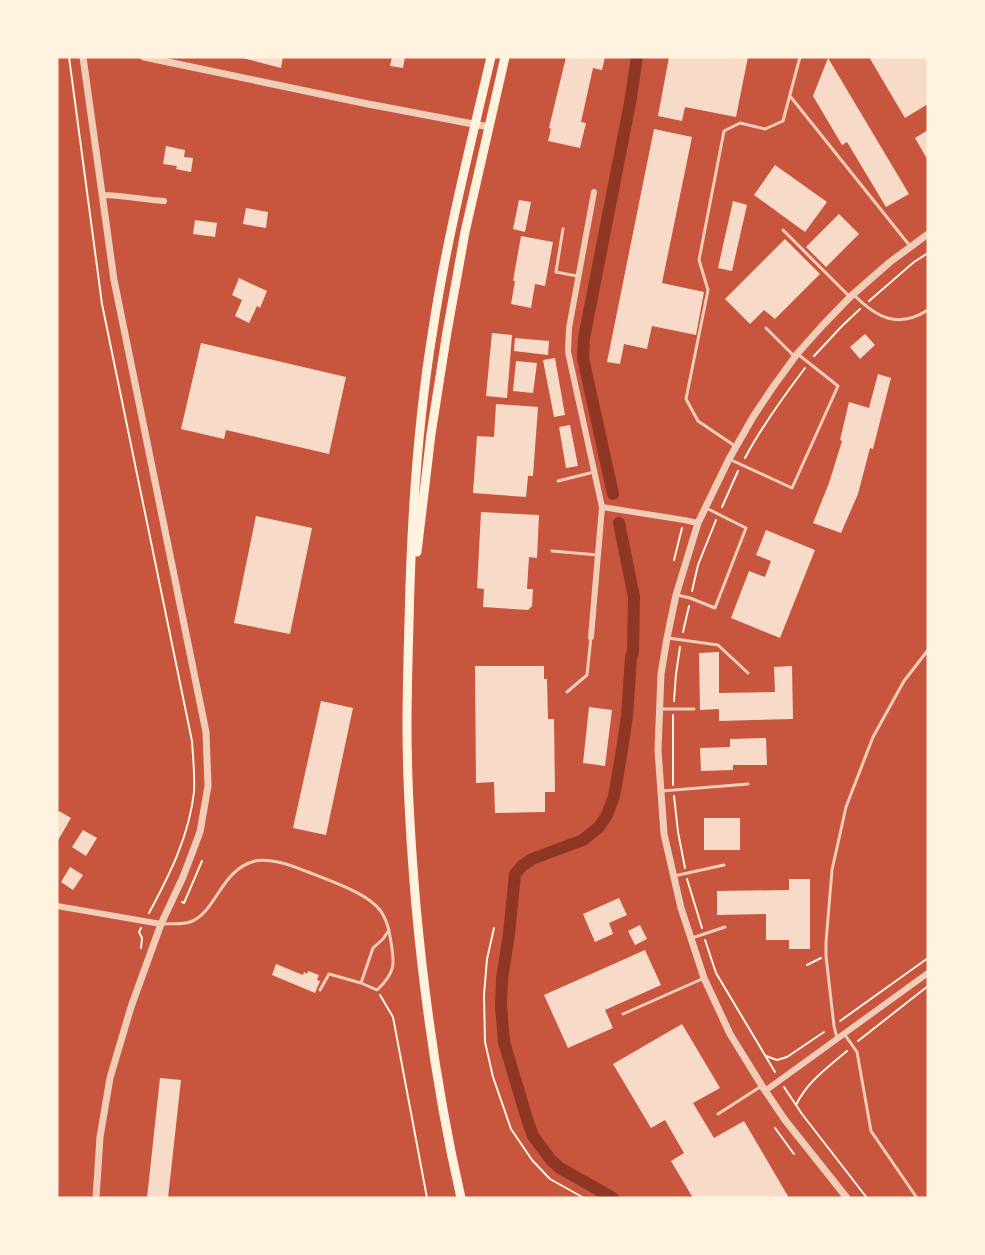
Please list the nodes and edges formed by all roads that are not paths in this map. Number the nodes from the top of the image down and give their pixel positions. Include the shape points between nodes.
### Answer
1 (83, 57) edge
2 (144, 57) edge
3 (491, 57) edge
4 (505, 57) edge
5 (800, 57) edge
6 (790, 96) junction
7 (475, 123) junction
8 (489, 127) junction
9 (594, 192) dead end
10 (102, 195) junction
11 (164, 201) dead end
12 (563, 229) dead end
13 (783, 230) dead end
14 (928, 234) edge
15 (910, 246) junction
16 (579, 276) junction
17 (851, 296) junction
18 (928, 310) edge
19 (766, 328) dead end
20 (796, 356) junction
21 (735, 446) junction
22 (729, 459) junction
23 (594, 472) junction
24 (558, 481) dead end
25 (602, 507) junction
26 (704, 507) junction
27 (698, 524) junction
28 (552, 551) dead end
29 (598, 555) junction
30 (676, 595) junction
31 (408, 635) junction
32 (591, 637) joint
33 (667, 638) junction
34 (928, 650) edge
35 (748, 674) dead end
36 (567, 692) dead end
37 (658, 709) junction
38 (694, 710) dead end
39 (748, 784) dead end
40 (660, 791) junction
41 (724, 866) dead end
42 (673, 876) junction
43 (57, 906) edge
44 (161, 924) junction
45 (725, 927) dead end
46 (389, 930) junction
47 (690, 939) junction
48 (928, 973) edge
49 (704, 978) junction
50 (361, 983) junction
51 (320, 990) dead end
52 (623, 1014) dead end
53 (845, 1035) junction
54 (838, 1040) junction
55 (764, 1089) junction
56 (718, 1114) dead end
57 (96, 1198) edge
58 (461, 1198) edge
59 (847, 1198) edge
60 (917, 1198) edge

1 - 10 street
2 - 7 street
3 - 7 highway
4 - 8 highway
5 - 6 lane
6 - 15 lane
6 - 21 lane via 783,122 765,129 740,123 724,131 699,260 708,290 686,399 698,421
7 - 8 street
7 - 31 highway via 443,267 424,389
8 - 31 highway via 447,332
9 - 16 street
10 - 11 street
10 - 44 street via 114,280 206,732 208,786 200,832
12 - 16 lane via 556,272
13 - 17 lane
14 - 15 street
15 - 17 street
16 - 23 street via 568,352
17 - 18 lane via 883,317 903,321
17 - 20 street
19 - 20 lane
20 - 21 street
20 - 22 lane via 838,386 792,488
21 - 22 street
22 - 26 street
23 - 24 lane
23 - 25 street
25 - 27 street
25 - 29 street
26 - 27 street
26 - 30 lane via 746,528 715,608
27 - 30 street
28 - 29 lane
29 - 32 street
30 - 33 street
31 - 58 highway via 408,791 419,942 442,1104
32 - 36 lane via 587,675
33 - 35 lane via 718,645
33 - 37 street
34 - 54 lane via 904,681 873,737 846,807 832,870 826,956
37 - 38 lane
37 - 40 street
39 - 40 lane
40 - 42 street
41 - 42 lane
42 - 47 street
43 - 44 street
44 - 46 lane via 189,923 202,915 229,877 241,867 264,860 334,882 374,903
44 - 57 street via 110,1078 100,1137
45 - 47 lane
46 - 50 lane via 373,948
46 - 50 lane via 394,960 391,975 377,990
47 - 49 street
48 - 53 street
49 - 52 lane
49 - 55 street via 730,1034
50 - 51 lane via 329,974
53 - 54 street
53 - 60 lane via 857,1052 871,1131
54 - 55 street
55 - 56 lane
55 - 59 street

